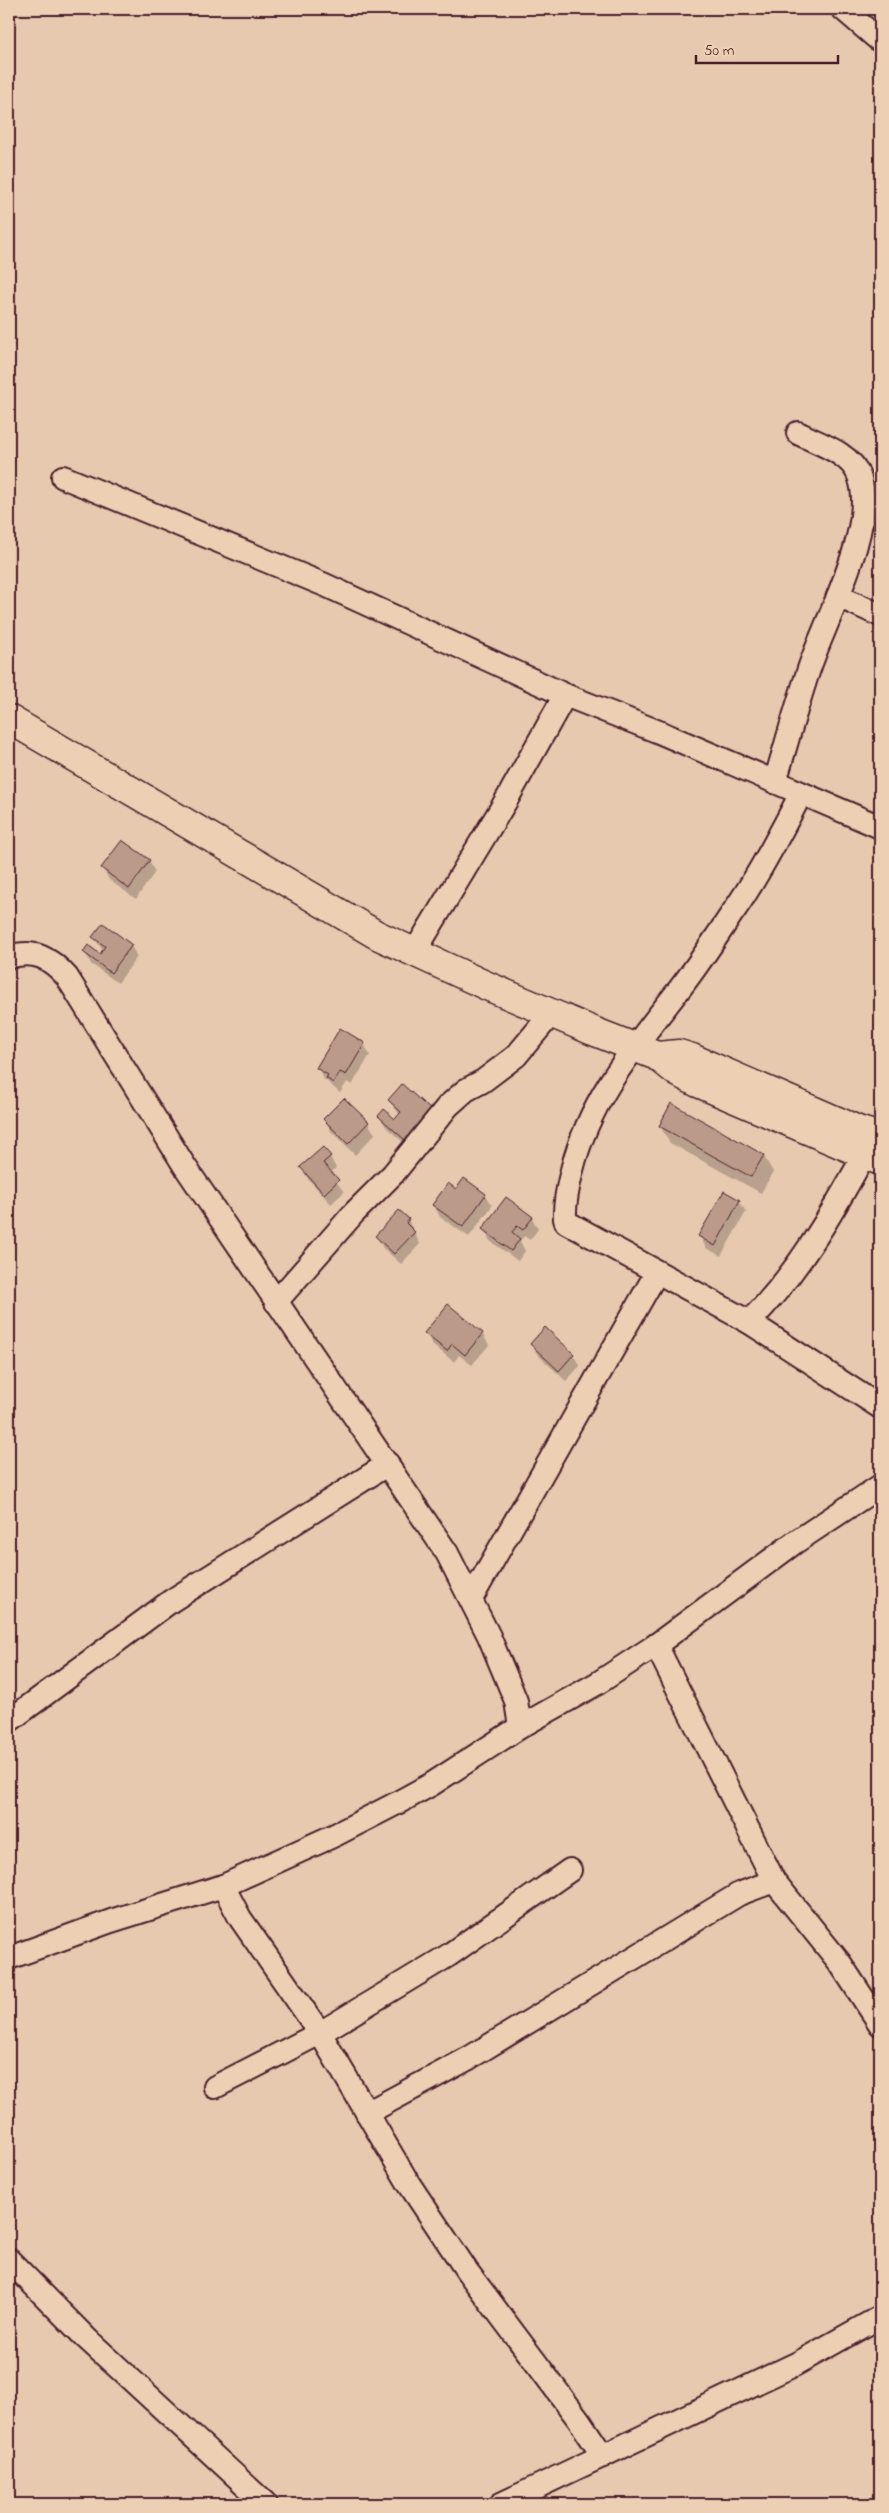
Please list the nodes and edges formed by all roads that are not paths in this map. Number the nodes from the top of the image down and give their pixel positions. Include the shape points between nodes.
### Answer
1 (843, 9) edge
2 (880, 41) edge
3 (798, 433) dead end
4 (64, 477) dead end
5 (838, 596) junction
6 (880, 615) edge
7 (565, 695) junction
8 (9, 719) edge
9 (775, 782) junction
10 (800, 794) junction
11 (880, 827) edge
12 (414, 953) junction
13 (9, 957) edge
14 (552, 1013) junction
15 (646, 1051) junction
16 (875, 1151) edge
17 (657, 1272) junction
18 (276, 1302) junction
19 (749, 1322) junction
20 (880, 1407) edge
21 (388, 1464) junction
22 (880, 1486) edge
23 (471, 1599) junction
24 (656, 1645) junction
25 (9, 1721) edge
26 (520, 1727) junction
27 (570, 1870) dead end
28 (774, 1881) junction
29 (223, 1886) junction
30 (9, 1958) edge
31 (880, 2024) edge
32 (320, 2033) junction
33 (215, 2087) dead end
34 (367, 2113) junction
35 (9, 2260) edge
36 (880, 2317) edge
37 (603, 2456) junction
38 (266, 2504) edge
39 (501, 2504) edge

1 - 2 street
3 - 5 street via 843,456 853,465 863,490 856,544
4 - 7 street via 324,585
5 - 6 street
5 - 9 street via 808,671
7 - 9 street
7 - 12 street
8 - 12 street
9 - 10 street
10 - 11 street
10 - 15 street via 764,864 682,986
12 - 14 street
13 - 18 street via 41,956 54,963 67,977 184,1165
14 - 15 street
14 - 18 street via 516,1056 448,1106 392,1174
15 - 16 street via 698,1084
15 - 17 street via 592,1111 579,1143 564,1219
16 - 19 street via 847,1186 794,1268
17 - 19 street
17 - 23 street
18 - 21 street
19 - 20 street
21 - 23 street via 440,1541
21 - 25 street via 172,1602
22 - 24 street via 794,1543
23 - 26 street via 508,1680
24 - 26 street via 598,1683
24 - 28 street
26 - 29 street via 400,1802
27 - 32 street via 449,1955
28 - 31 street via 840,1963
28 - 34 street via 739,1894 469,2058
29 - 30 street via 111,1921
29 - 32 street via 240,1918
32 - 33 street
32 - 34 street
34 - 37 street via 466,2271
35 - 38 street via 86,2338
36 - 37 street via 796,2364
37 - 39 street

